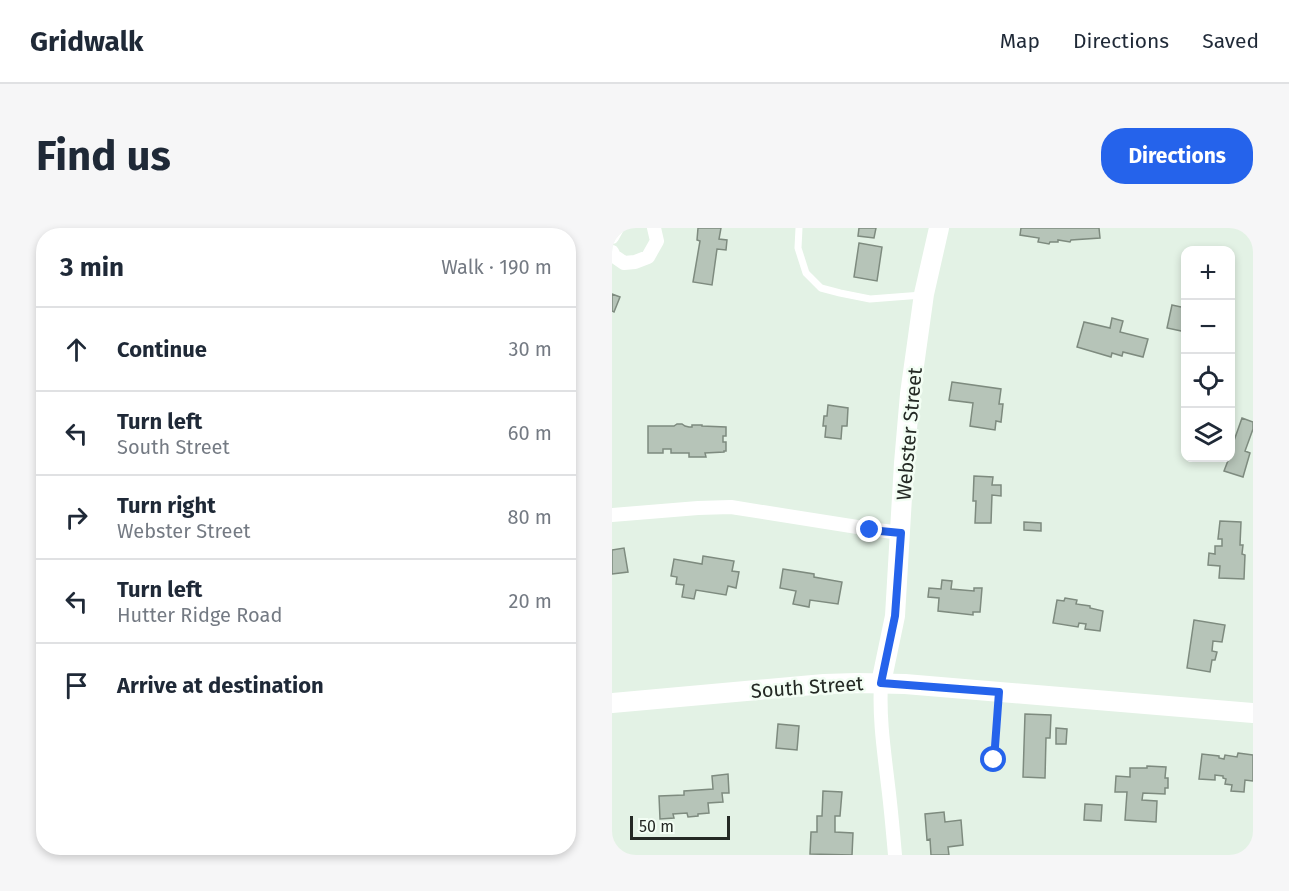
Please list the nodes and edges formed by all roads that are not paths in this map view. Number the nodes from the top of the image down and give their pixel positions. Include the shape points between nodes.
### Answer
1 (617, 228) edge
2 (654, 228) edge
3 (800, 228) edge
4 (939, 228) edge
5 (612, 237) edge
6 (612, 252) edge
7 (924, 294) junction
8 (612, 515) edge
9 (901, 533) junction
10 (881, 683) junction
11 (999, 692) junction
12 (612, 703) edge
13 (1253, 713) edge
14 (994, 760) dead end
15 (895, 855) edge

1 - 5 street
2 - 6 street via 657,241 648,257 624,263
3 - 7 lane via 798,248 806,273 821,288 870,299
4 - 7 street, Webster Street
7 - 9 street, Webster Street via 910,394
8 - 9 street via 731,507
9 - 10 street, Webster Street via 895,616
10 - 11 street, South Street
10 - 12 street, South Street via 824,684
10 - 15 street, Webster Street
11 - 13 street, South Street
11 - 14 lane

